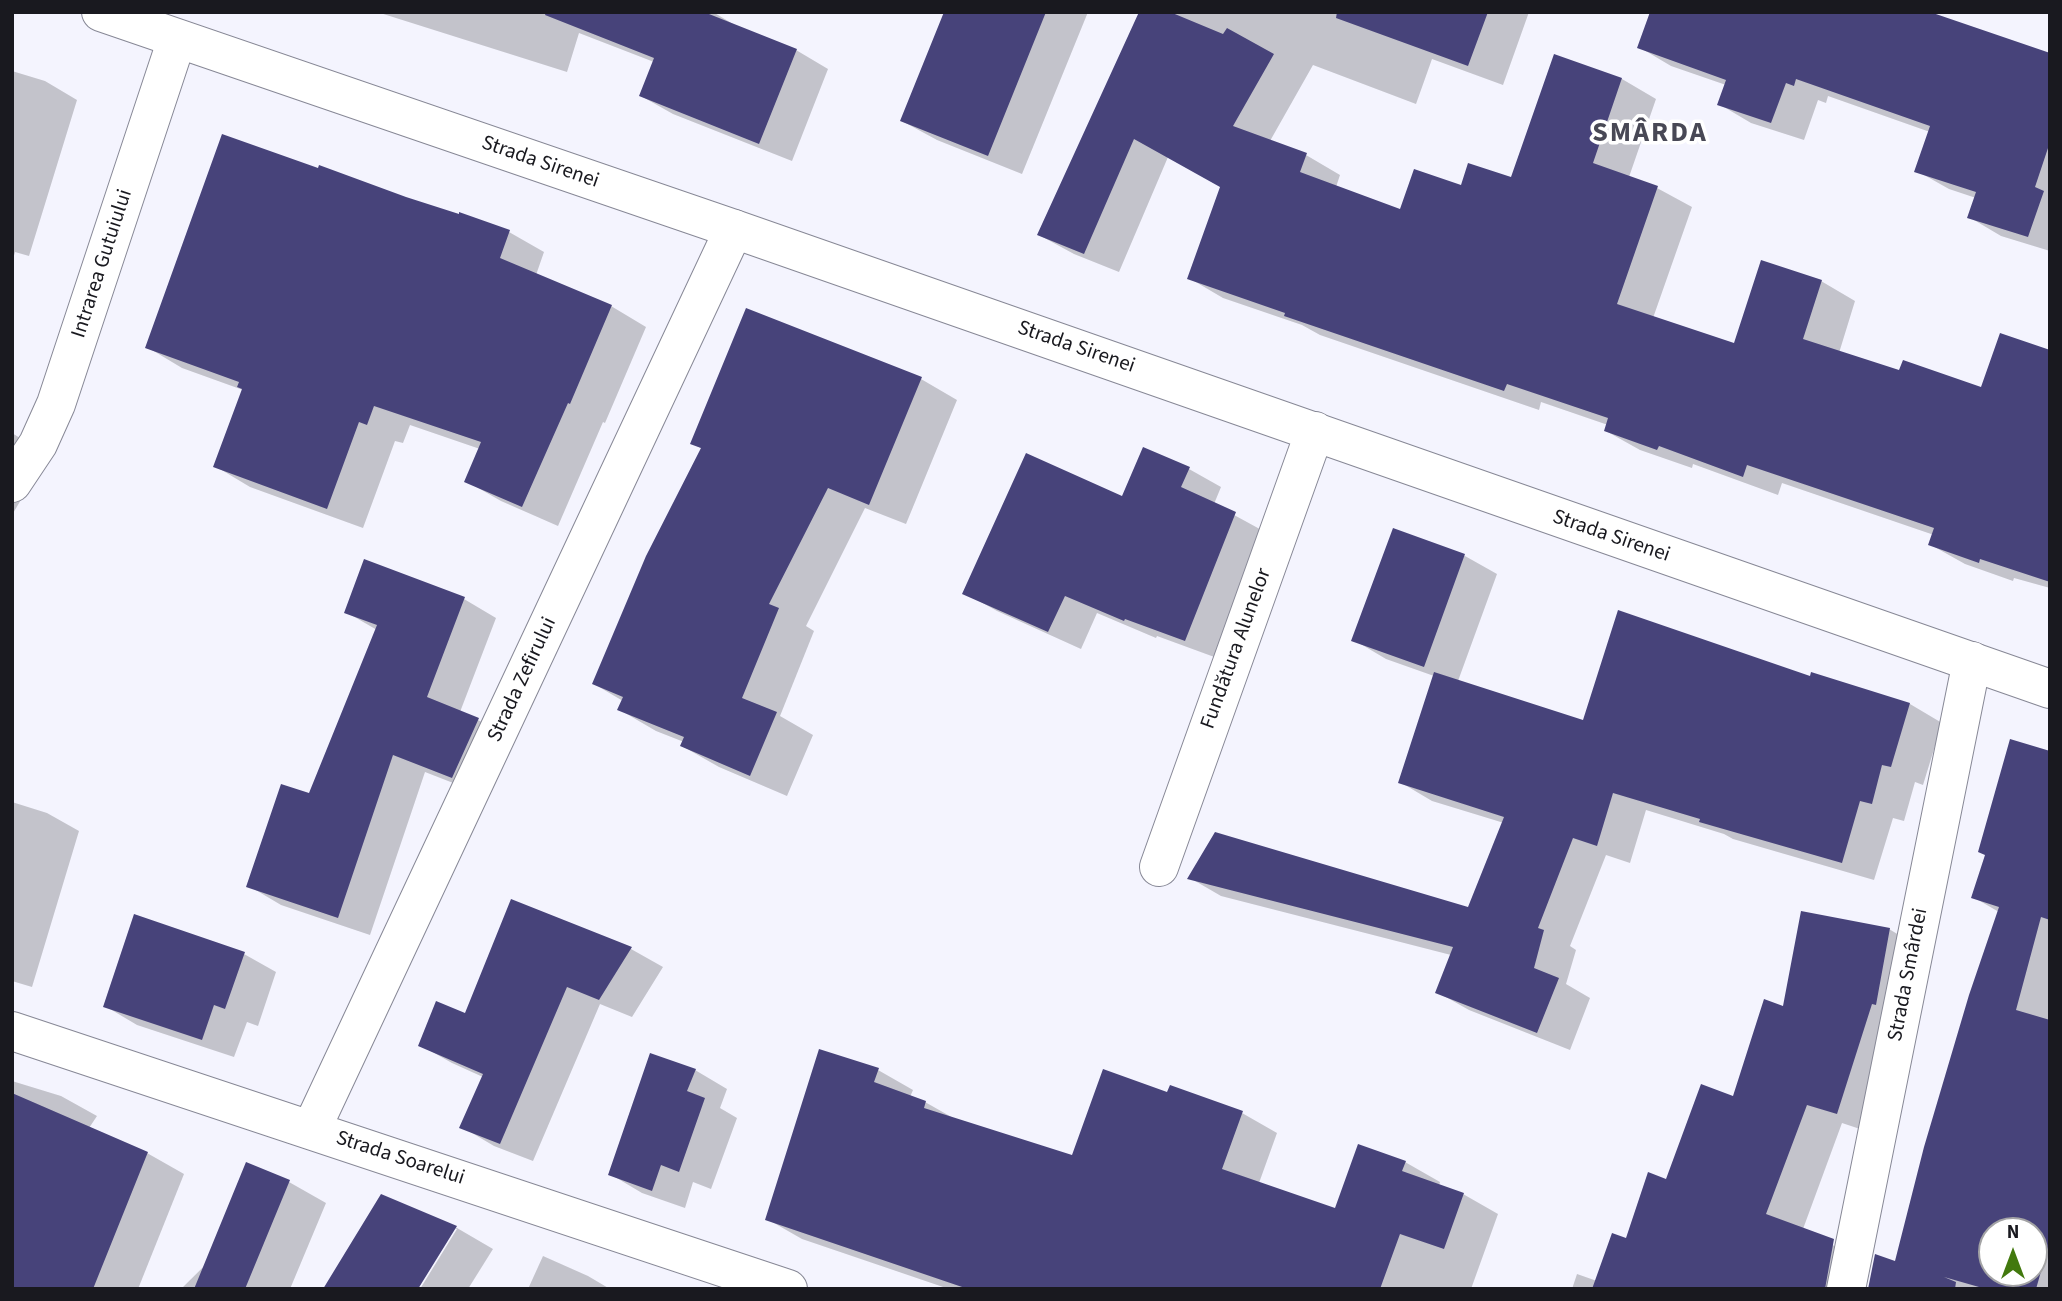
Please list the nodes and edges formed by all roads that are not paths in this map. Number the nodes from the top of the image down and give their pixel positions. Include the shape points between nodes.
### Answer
1 (101, 12) edge
2 (177, 39) junction
3 (734, 229) junction
4 (1315, 431) junction
5 (12, 482) edge
6 (1972, 661) junction
7 (2050, 688) edge
8 (1159, 867) dead end
9 (12, 1031) edge
10 (311, 1130) junction
11 (788, 1289) edge
12 (1846, 1289) edge

1 - 2 street, Strada Sirenei
2 - 3 street, Strada Sirenei
2 - 5 street, Intrarea Gutuiului via 57,404 38,444
3 - 4 street, Strada Sirenei
3 - 10 street, Strada Zefirului
4 - 6 street, Strada Sirenei
4 - 8 street, Fundătura Alunelor
6 - 7 street, Strada Sirenei
6 - 12 street, Strada Smârdei
9 - 10 street, Strada Soarelui
10 - 11 street, Strada Soarelui

